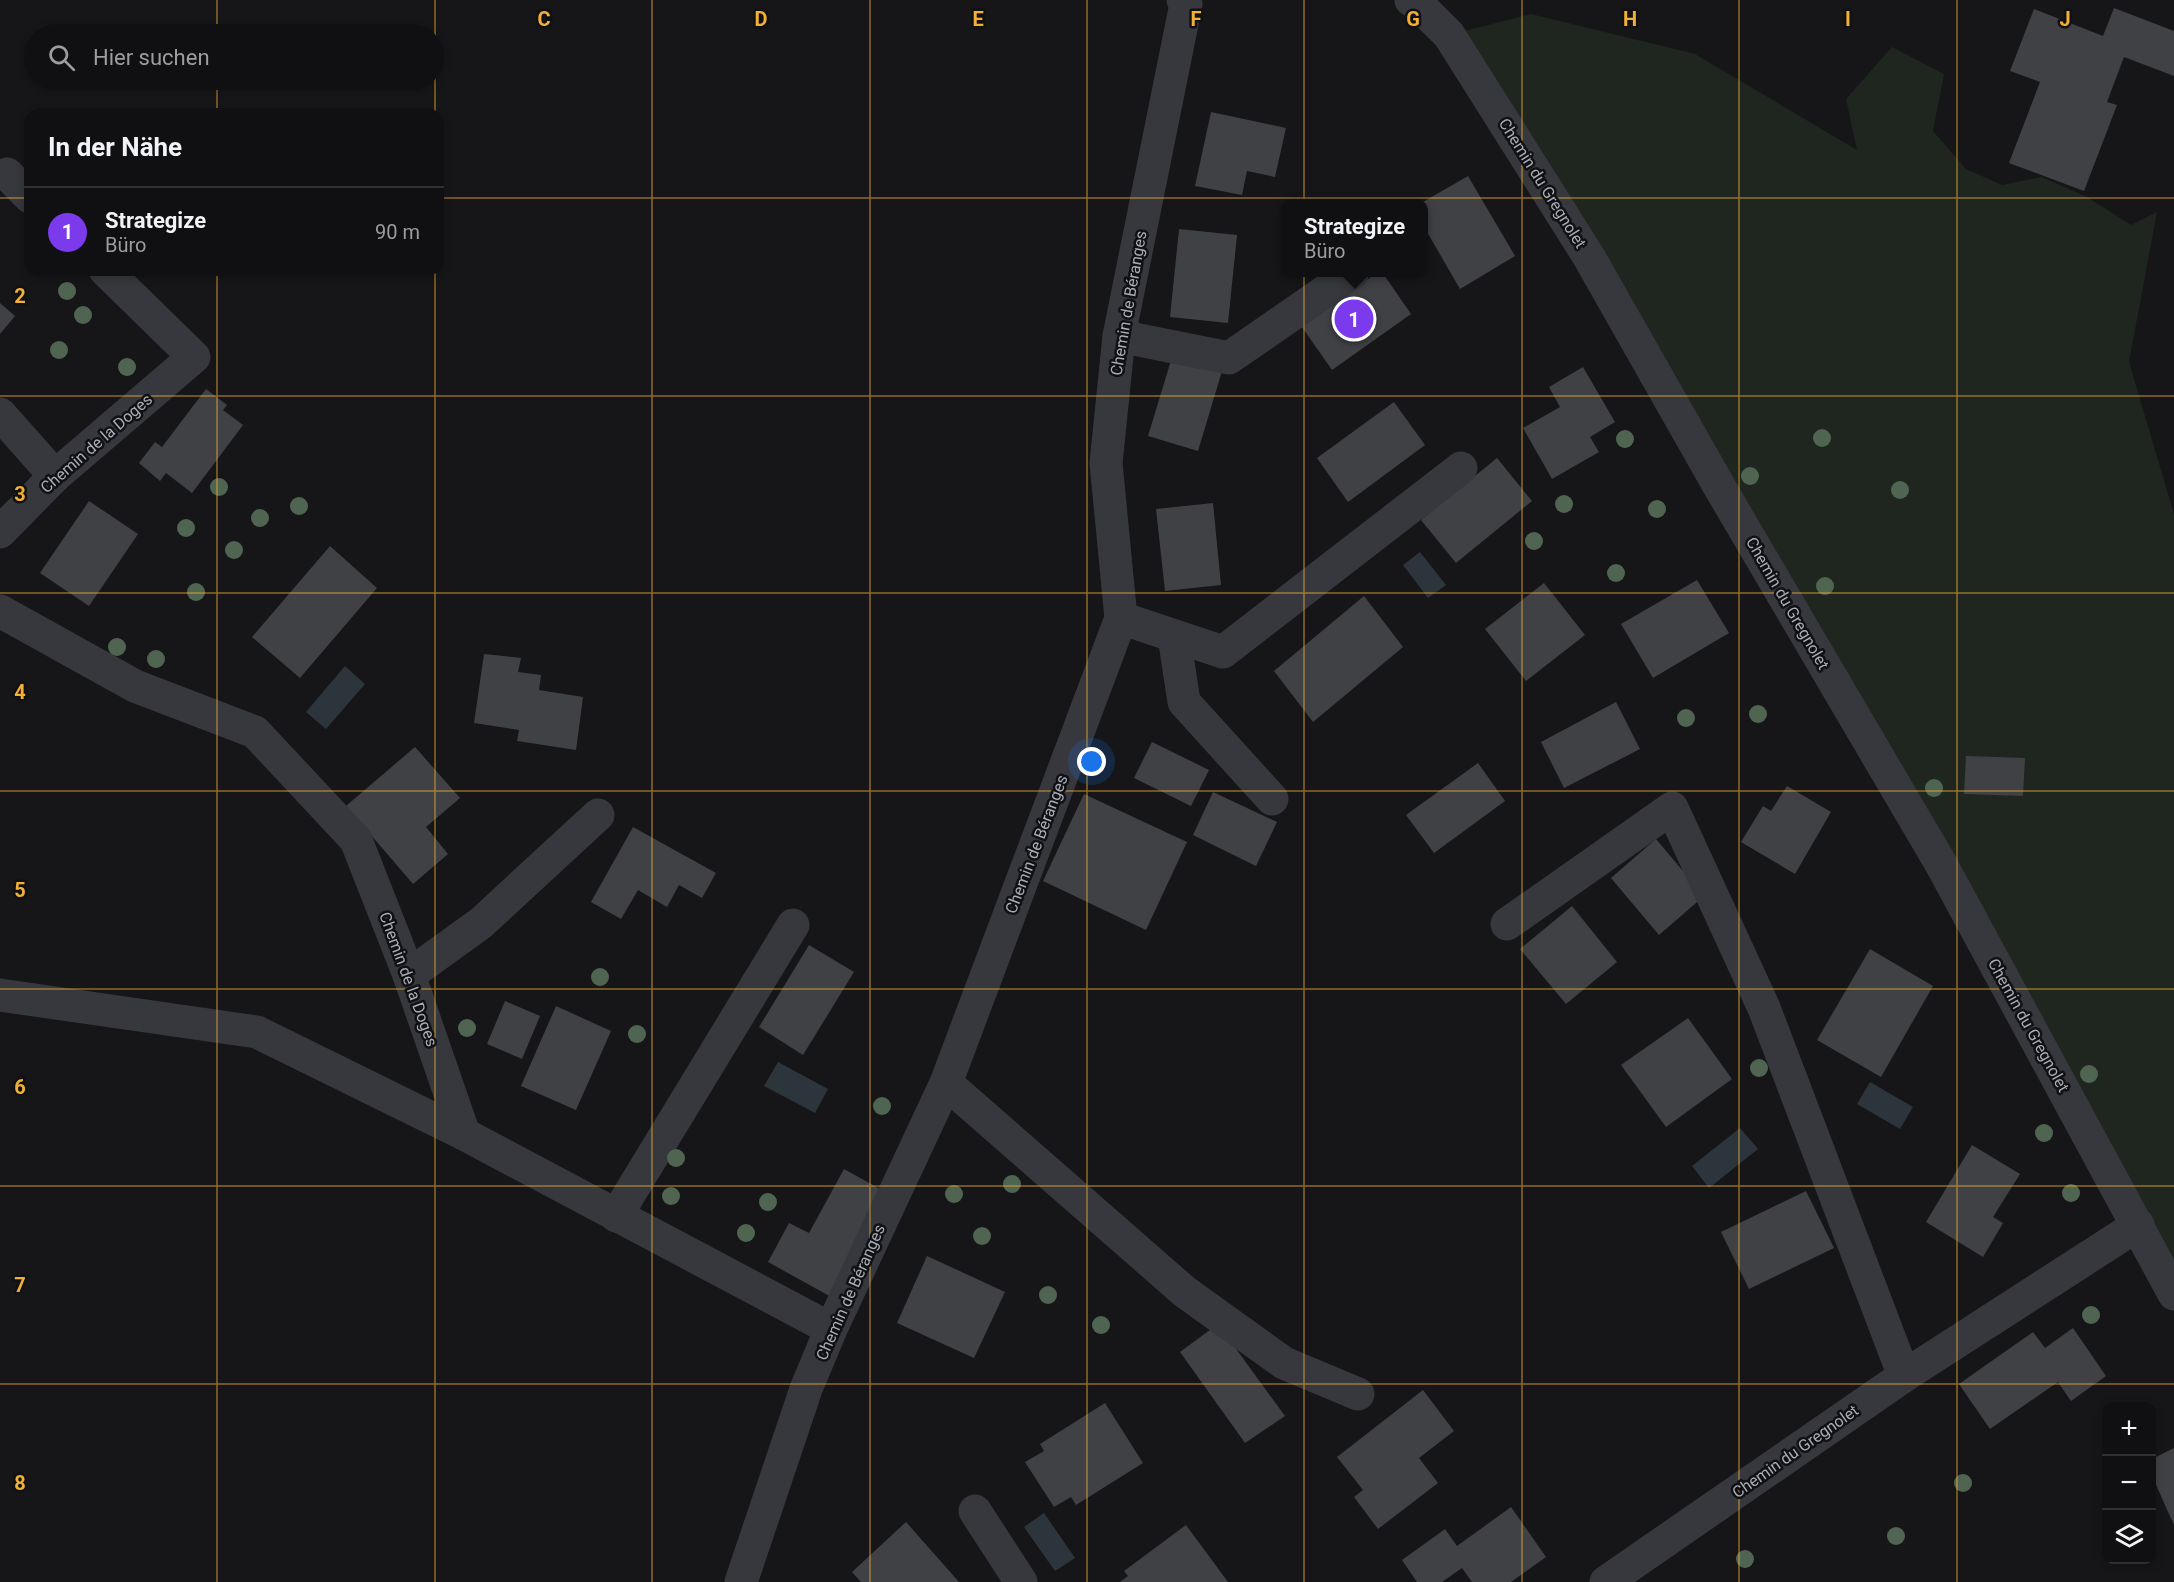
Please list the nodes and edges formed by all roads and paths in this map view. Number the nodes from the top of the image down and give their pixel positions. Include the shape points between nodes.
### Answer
1 (1410, 0) edge
2 (1191, 1) edge
3 (7, 174) dead end
4 (24, 191) edge
5 (111, 276) edge
6 (1347, 277) edge
7 (1119, 336) junction
8 (0, 414) edge
9 (1461, 468) dead end
10 (55, 477) junction
11 (0, 532) edge
12 (0, 611) edge
13 (1121, 618) junction
14 (1174, 636) junction
15 (1272, 799) dead end
16 (598, 815) dead end
17 (1507, 924) dead end
18 (793, 925) dead end
19 (409, 975) junction
20 (0, 995) edge
21 (946, 1083) junction
22 (464, 1134) junction
23 (616, 1216) junction
24 (2138, 1225) junction
25 (2174, 1294) edge
26 (831, 1329) junction
27 (1904, 1376) junction
28 (1358, 1394) dead end
29 (975, 1511) dead end
30 (741, 1582) edge
31 (1021, 1582) edge
32 (1606, 1582) edge

1 - 24 street, Chemin du Gregnolet via 1449,35 1590,257 1941,864
2 - 7 street, Chemin de Béranges
3 - 4 street
5 - 10 street, Chemin de la Doges via 194,357
6 - 7 street via 1229,358
7 - 13 street, Chemin de Béranges via 1106,463
8 - 10 street
9 - 14 street via 1223,652
10 - 11 street, Chemin de la Doges
12 - 19 street, Chemin de la Doges via 135,686 255,732 356,840
13 - 14 street
13 - 21 street, Chemin de Béranges
14 - 15 street via 1184,702 1245,760
16 - 19 street via 481,923
17 - 27 street via 1672,808 1764,1008
18 - 23 street
19 - 22 street, Chemin de la Doges
20 - 22 street via 257,1032
21 - 26 street, Chemin de Béranges
21 - 28 street via 1185,1293 1284,1363
22 - 23 street
23 - 26 street
24 - 25 street, Chemin du Gregnolet
24 - 27 street, Chemin du Gregnolet
26 - 30 street, Chemin de Béranges via 806,1389
27 - 32 street, Chemin du Gregnolet
29 - 31 street

